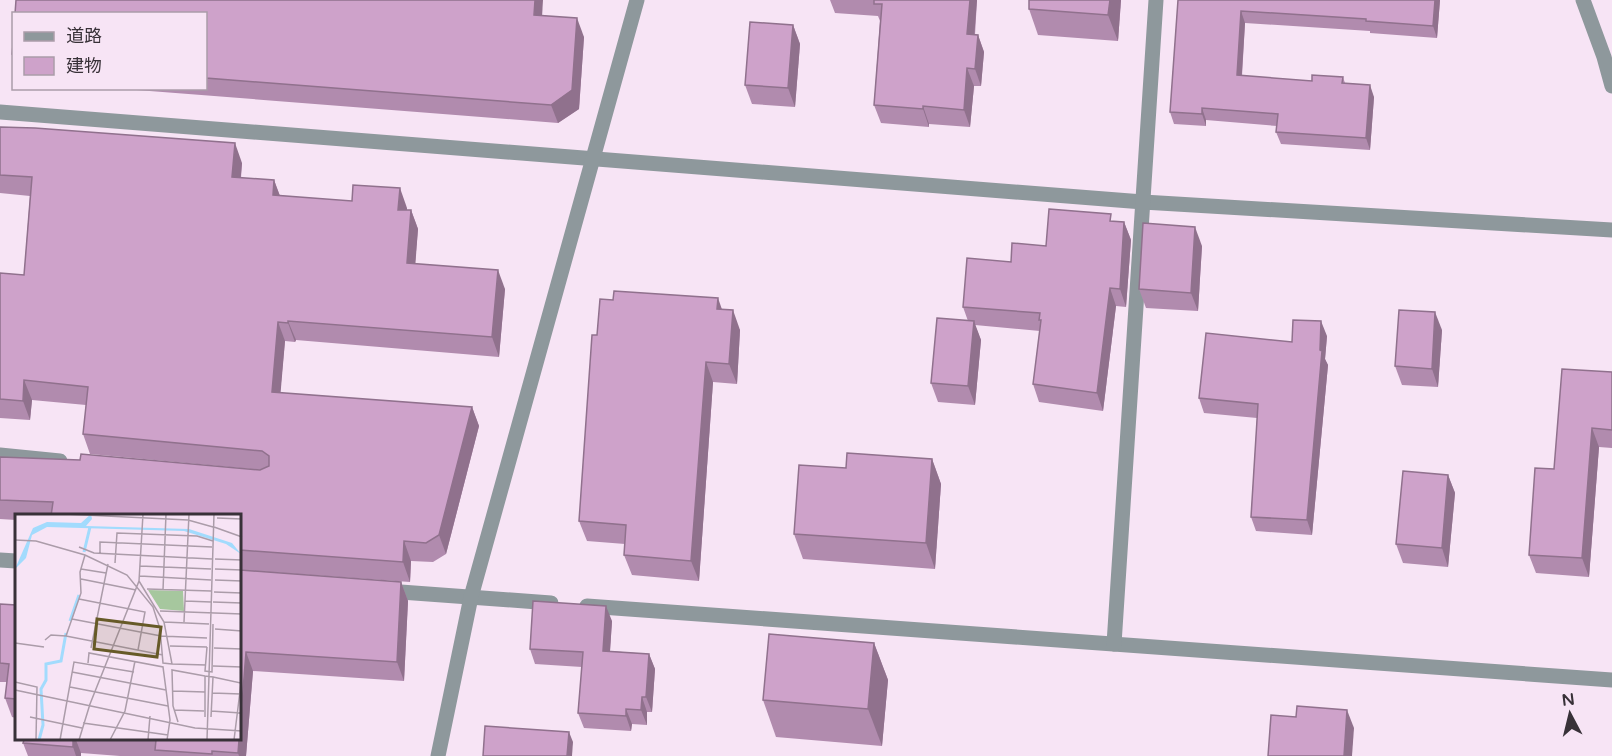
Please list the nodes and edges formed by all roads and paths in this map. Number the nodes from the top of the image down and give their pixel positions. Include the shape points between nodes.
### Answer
1 (636, 0) edge
2 (1156, 0) edge
3 (1583, 0) edge
4 (1612, 86) edge
5 (0, 112) edge
6 (593, 158) junction
7 (1143, 202) junction
8 (1612, 230) edge
9 (0, 455) edge
10 (70, 461) edge
11 (0, 560) edge
12 (15, 561) edge
13 (367, 589) edge
14 (471, 597) junction
15 (1114, 644) junction
16 (1612, 680) edge
17 (438, 756) edge

1 - 6 street
2 - 7 street
3 - 4 street
5 - 6 street
6 - 7 street
6 - 14 street
7 - 8 street
7 - 15 street
9 - 10 street
11 - 12 street
13 - 14 street
14 - 15 street
14 - 17 street
15 - 16 street

